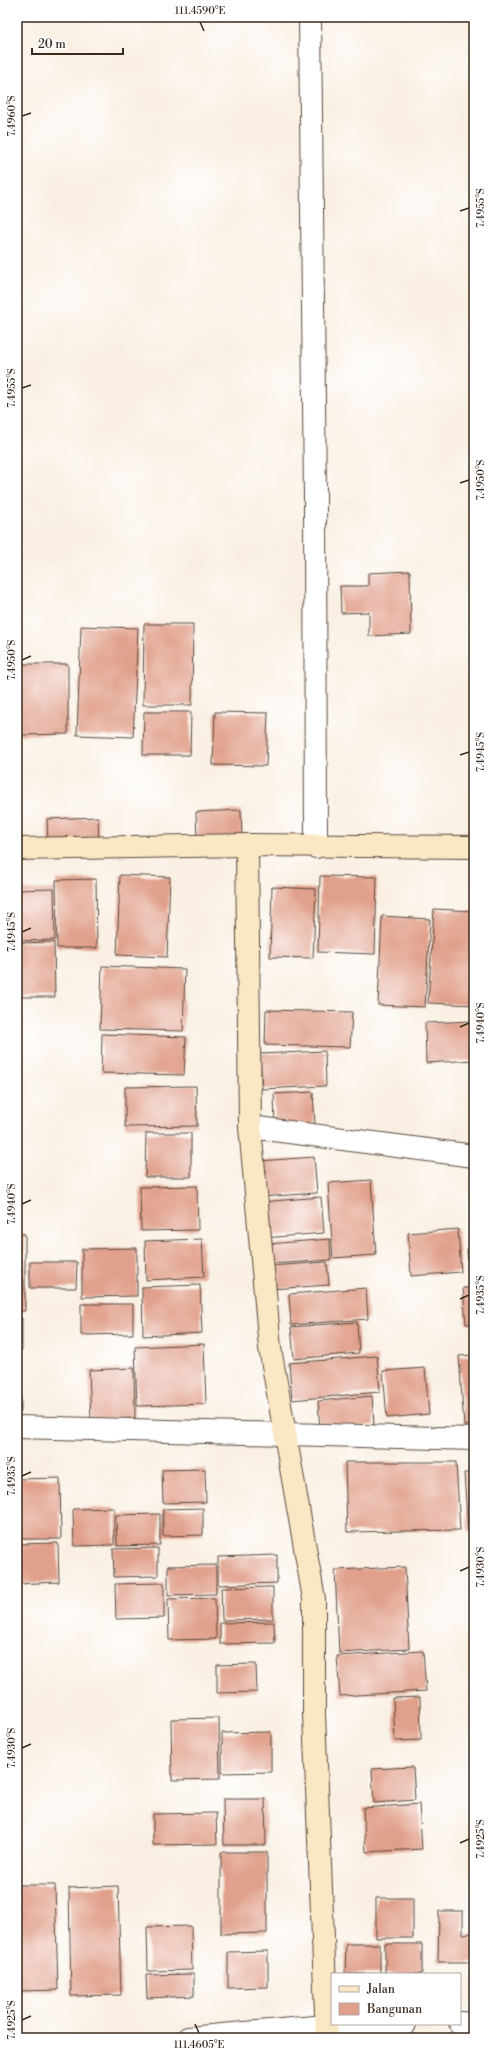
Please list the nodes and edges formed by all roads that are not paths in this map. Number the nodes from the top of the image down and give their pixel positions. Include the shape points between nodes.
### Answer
1 (310, 17) edge
2 (247, 845) junction
3 (316, 847) junction
4 (474, 847) edge
5 (17, 849) edge
6 (250, 1127) junction
7 (474, 1156) edge
8 (17, 1427) edge
9 (286, 1433) junction
10 (474, 1439) edge
11 (461, 2024) edge
12 (474, 2024) edge
13 (395, 2025) edge
14 (326, 2032) edge
15 (188, 2038) edge

1 - 3 street
2 - 3 street
2 - 5 street
2 - 6 street
3 - 4 street
6 - 7 street
6 - 9 street via 270,1348
8 - 9 street
9 - 10 street
9 - 14 street via 314,1599 314,1714
11 - 12 street
13 - 14 street
14 - 15 street

